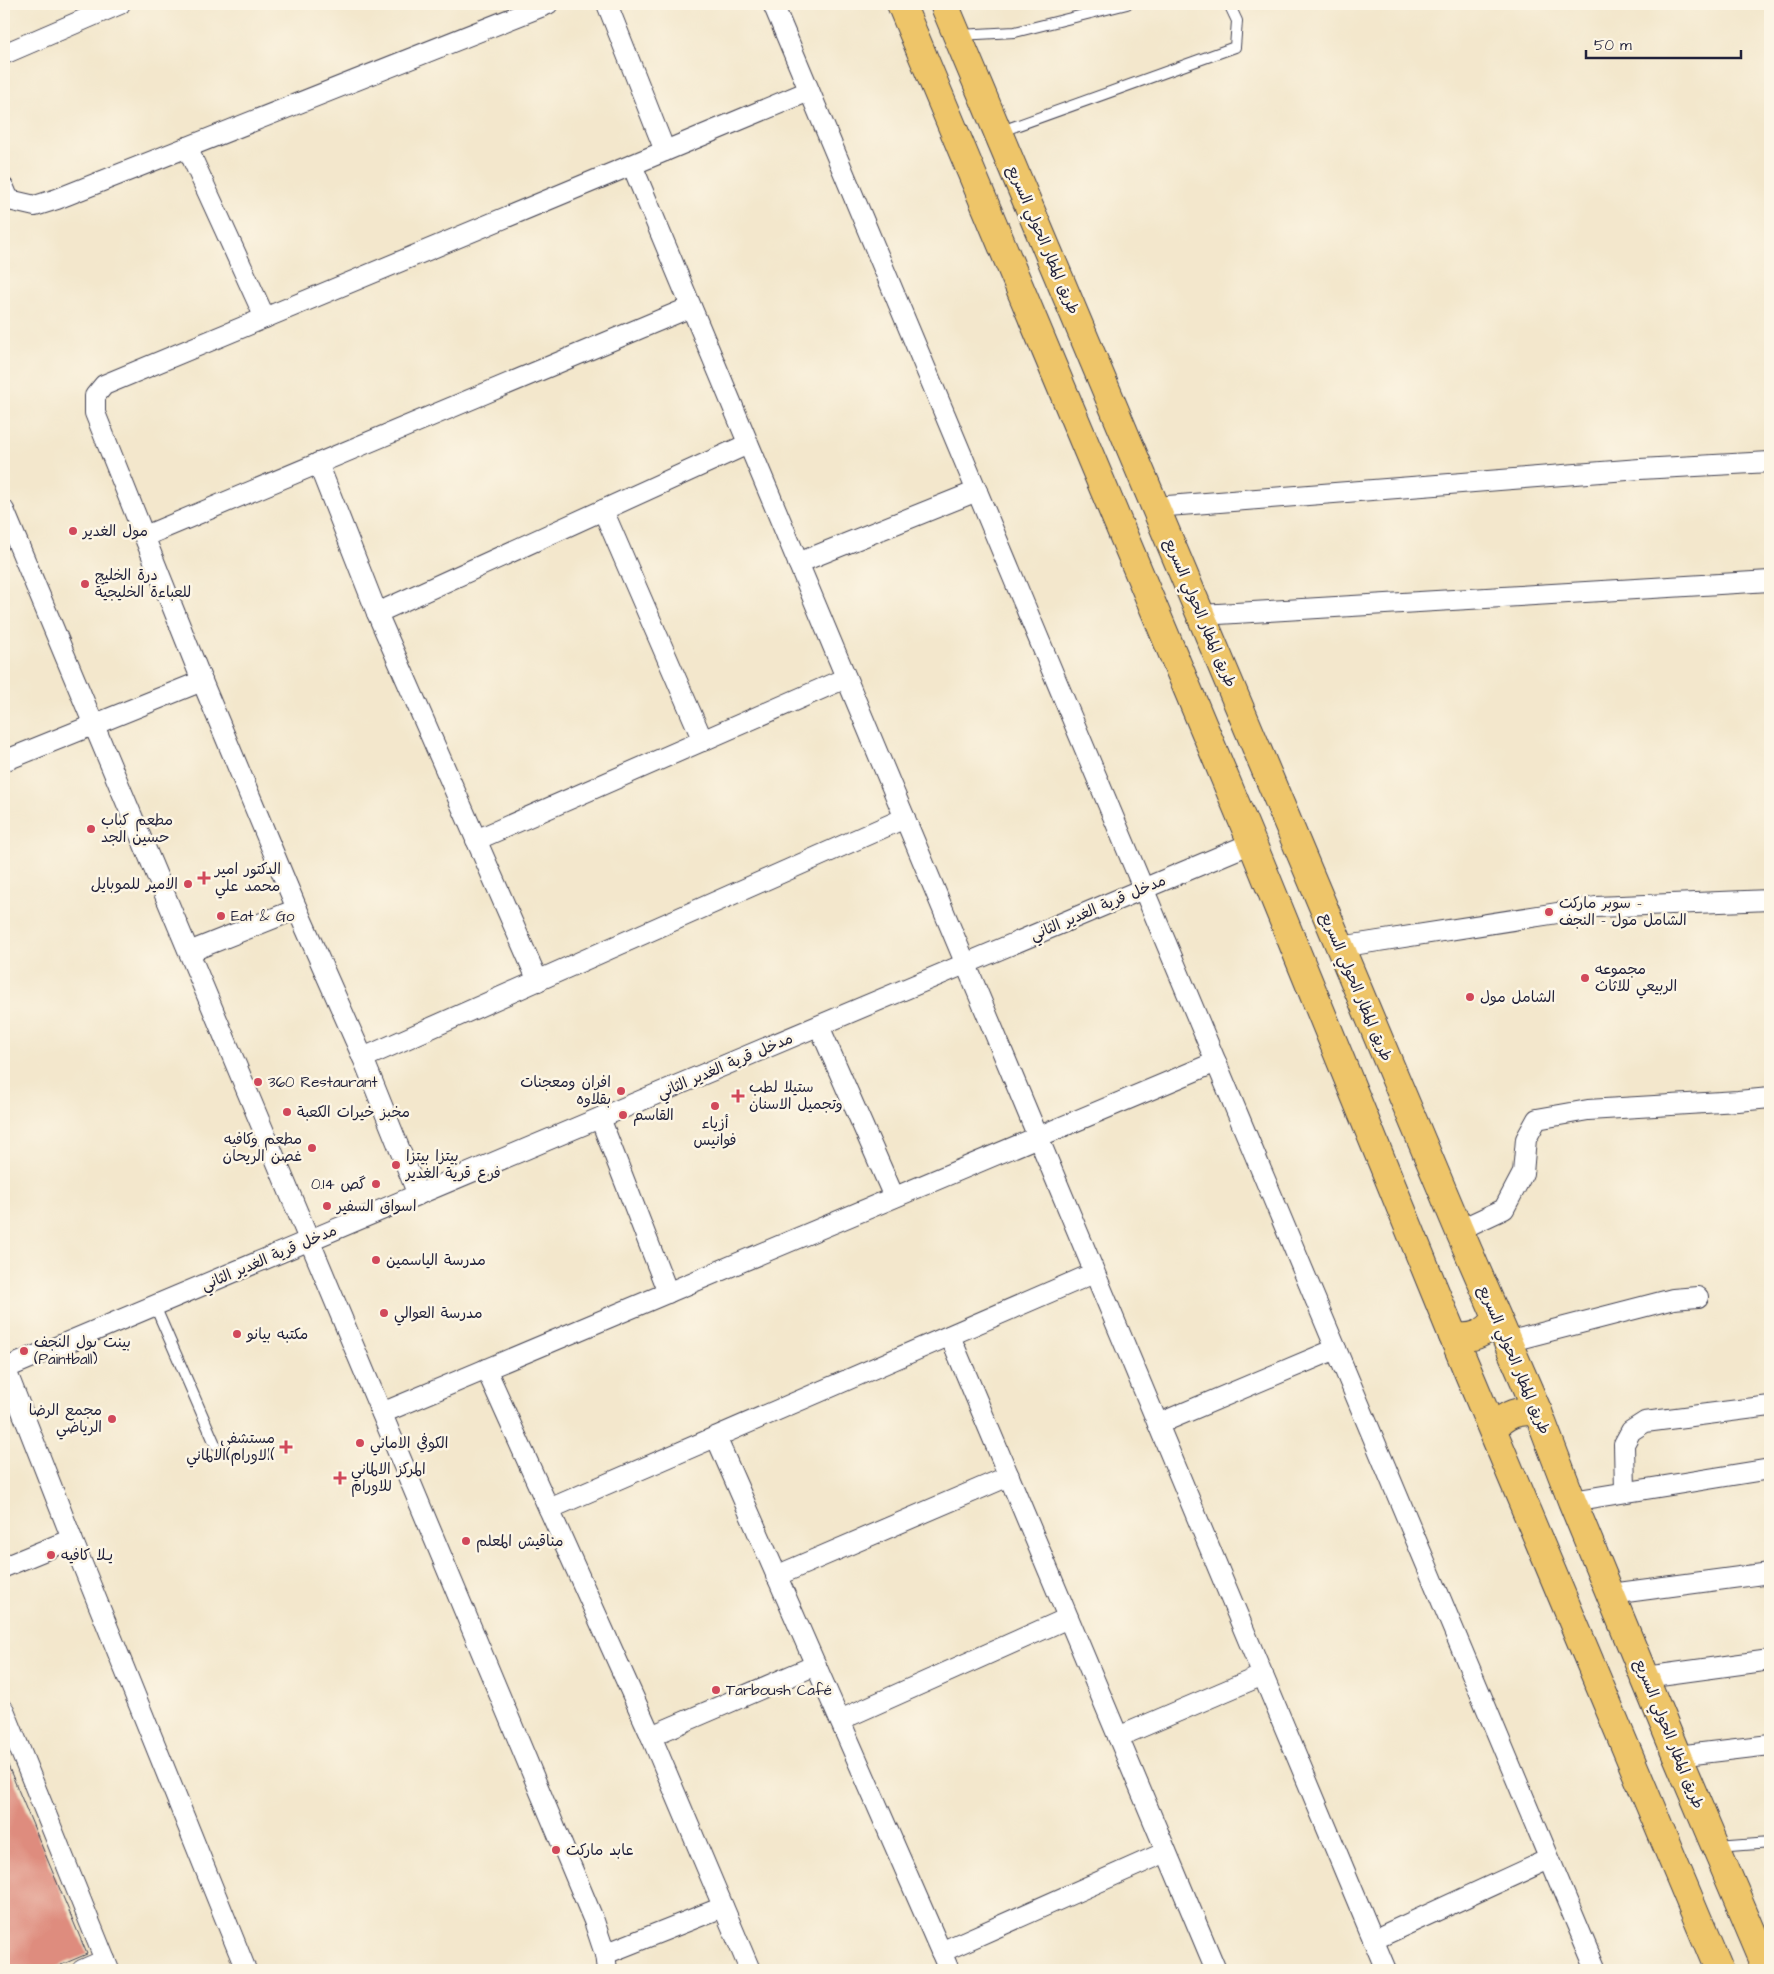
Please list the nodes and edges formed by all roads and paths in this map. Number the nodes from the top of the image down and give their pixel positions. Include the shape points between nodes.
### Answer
1 (120, 4) edge
2 (548, 4) edge
3 (607, 4) edge
4 (773, 4) edge
5 (902, 4) edge
6 (1126, 4) edge
7 (1229, 4) edge
8 (951, 20) edge
9 (917, 40) junction
10 (4, 54) edge
11 (810, 91) junction
12 (998, 132) junction
13 (187, 147) junction
14 (665, 152) junction
15 (632, 165) junction
16 (4, 188) edge
17 (691, 308) junction
18 (266, 318) junction
19 (748, 444) junction
20 (1770, 462) edge
21 (318, 463) junction
22 (977, 491) junction
23 (1155, 507) junction
24 (4, 510) edge
25 (603, 510) junction
26 (145, 536) junction
27 (798, 563) junction
28 (1770, 581) edge
29 (377, 613) junction
30 (1201, 615) junction
31 (846, 678) junction
32 (202, 681) junction
33 (94, 725) junction
34 (703, 741) junction
35 (4, 761) edge
36 (904, 818) junction
37 (476, 840) junction
38 (1252, 843) junction
39 (1144, 889) junction
40 (1770, 900) edge
41 (297, 909) junction
42 (1340, 948) junction
43 (189, 952) junction
44 (966, 964) junction
45 (538, 981) junction
46 (819, 1026) junction
47 (364, 1058) junction
48 (1216, 1062) junction
49 (1770, 1098) edge
50 (600, 1118) junction
51 (1038, 1137) junction
52 (418, 1195) junction
53 (894, 1197) junction
54 (1458, 1230) junction
55 (310, 1240) junction
56 (1094, 1273) junction
57 (668, 1293) junction
58 (1698, 1297) dead end
59 (155, 1306) junction
60 (1502, 1330) junction
61 (950, 1336) junction
62 (1453, 1336) junction
63 (1336, 1349) junction
64 (4, 1368) edge
65 (486, 1369) junction
66 (1770, 1406) edge
67 (1538, 1412) junction
68 (382, 1413) junction
69 (1158, 1424) junction
70 (1493, 1429) junction
71 (716, 1437) junction
72 (215, 1444) dead end
73 (1770, 1469) edge
74 (1009, 1476) junction
75 (1625, 1492) junction
76 (1572, 1501) junction
77 (549, 1509) junction
78 (72, 1539) junction
79 (4, 1567) edge
80 (1770, 1573) edge
81 (776, 1576) junction
82 (1611, 1594) junction
83 (1068, 1618) junction
84 (1770, 1660) edge
85 (816, 1665) junction
86 (1263, 1675) junction
87 (1646, 1677) junction
88 (4, 1710) edge
89 (840, 1720) junction
90 (7, 1730) edge
91 (651, 1736) junction
92 (1118, 1737) junction
93 (1770, 1745) edge
94 (1677, 1756) junction
95 (1770, 1843) edge
96 (1716, 1847) junction
97 (1166, 1852) junction
98 (1549, 1859) junction
99 (723, 1907) junction
100 (1373, 1940) junction
101 (941, 1952) junction
102 (606, 1962) edge
103 (107, 1965) edge
104 (82, 1970) edge
105 (246, 1970) edge
106 (750, 1970) edge
107 (949, 1970) edge
108 (1216, 1970) edge
109 (1386, 1970) edge
110 (1596, 1970) edge
111 (1719, 1970) edge
112 (1768, 1970) edge

1 - 10 street
2 - 13 street
3 - 14 street
4 - 11 street
5 - 9 highway
6 - 8 lane via 1015,32
7 - 12 lane via 1237,21 1235,47
8 - 9 highway via 928,28
8 - 12 highway, طريق المطار الحولي السريع
9 - 38 highway
11 - 14 street
11 - 22 street
12 - 23 highway, طريق المطار الحولي السريع
13 - 16 street via 35,206 9,200
13 - 18 street
14 - 15 street
15 - 17 street
15 - 18 street
17 - 19 street
17 - 21 street
18 - 26 street via 104,385 95,396 95,413
19 - 25 street
19 - 27 street
20 - 23 street via 1640,469
21 - 26 street
21 - 29 street
22 - 27 street
22 - 39 street
23 - 30 highway, طريق المطار الحولي السريع
24 - 33 street
25 - 29 street
25 - 34 street
26 - 32 street
27 - 31 street
28 - 30 street
29 - 37 street
30 - 42 highway, طريق المطار الحولي السريع
31 - 34 street
31 - 36 street
32 - 33 street
32 - 41 street
33 - 35 street
33 - 43 street
34 - 37 street
36 - 44 street
36 - 45 street
37 - 45 street
38 - 39 street, مدخل قرية الغدير الثاني
38 - 62 highway
39 - 44 street, مدخل قرية الغدير الثاني
39 - 48 street
40 - 42 street via 1596,907
41 - 43 street
41 - 47 street
42 - 54 highway, طريق المطار الحولي السريع
43 - 55 street
44 - 46 street, مدخل قرية الغدير الثاني
44 - 51 street
45 - 47 street
46 - 50 street, مدخل قرية الغدير الثاني
46 - 53 street
47 - 52 street
48 - 51 street
48 - 63 street
49 - 54 street via 1588,1110 1537,1119 1526,1139 1524,1172 1504,1209
50 - 52 street, مدخل قرية الغدير الثاني
50 - 57 street
51 - 53 street
51 - 56 street
52 - 55 street, مدخل قرية الغدير الثاني
53 - 57 street
54 - 60 highway, طريق المطار الحولي السريع
55 - 59 street, مدخل قرية الغدير الثاني
55 - 68 street
56 - 61 street
56 - 69 street
57 - 65 street
58 - 60 street
59 - 64 street, مدخل قرية الغدير الثاني
59 - 72 lane
60 - 62 highway via 1462,1338
60 - 67 highway, طريق المطار الحولي السريع
61 - 71 street
61 - 74 street
62 - 70 highway
63 - 69 street
63 - 98 street
64 - 78 street
65 - 68 street
65 - 77 street
66 - 75 street via 1646,1422 1631,1431 1624,1444
67 - 70 highway via 1513,1413
67 - 76 highway, طريق المطار الحولي السريع
68 - 102 street via 594,1921
69 - 86 street
70 - 111 highway
71 - 77 street
71 - 81 street
73 - 75 street
74 - 81 street
74 - 83 street
75 - 76 street
76 - 82 highway, طريق المطار الحولي السريع
77 - 91 street
78 - 79 street
78 - 105 street
80 - 82 street
81 - 85 street
82 - 87 highway, طريق المطار الحولي السريع
83 - 89 street
83 - 92 street
84 - 87 street
85 - 89 street
85 - 91 street
86 - 92 street
86 - 100 street
87 - 94 highway, طريق المطار الحولي السريع
88 - 90 street
89 - 101 street
90 - 103 street
91 - 99 street
92 - 97 street
93 - 94 street
94 - 96 highway, طريق المطار الحولي السريع
95 - 96 lane
96 - 112 highway, طريق المطار الحولي السريع
97 - 101 street
97 - 108 street
98 - 100 street
98 - 110 street
99 - 102 street
99 - 106 street
100 - 109 street
101 - 107 street
103 - 104 street

